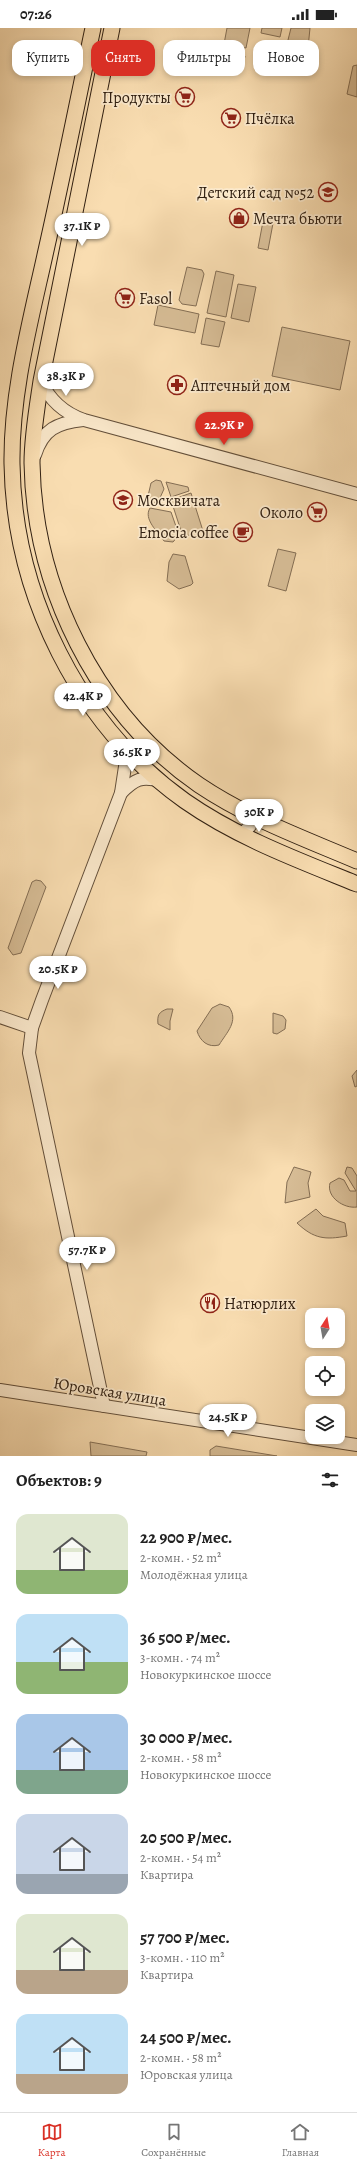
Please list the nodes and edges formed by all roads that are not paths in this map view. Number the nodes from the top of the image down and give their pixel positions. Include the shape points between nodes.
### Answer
1 (93, 28) edge
2 (112, 28) edge
3 (41, 381) junction
4 (84, 420) junction
5 (32, 462) junction
6 (357, 494) edge
7 (121, 743) junction
8 (162, 782) junction
9 (122, 793) junction
10 (247, 813) junction
11 (236, 832) junction
12 (357, 861) edge
13 (357, 884) edge
14 (0, 1017) edge
15 (32, 1028) junction
16 (0, 1390) edge
17 (104, 1406) junction
18 (357, 1445) edge

1 - 7 main road via 29,331 14,427 12,464 20,540 37,602 50,635 86,699
2 - 3 main road
3 - 4 street via 54,402
3 - 5 main road
4 - 5 street via 52,428 38,446
4 - 6 street
5 - 10 main road via 39,534 46,562 67,621 94,674 125,716 160,752 198,784
7 - 8 main road
7 - 9 street via 126,760
8 - 9 street via 144,779 134,781
8 - 11 main road via 185,800
9 - 15 street
10 - 11 street via 250,826 244,832
10 - 12 main road
11 - 13 main road
14 - 15 street
15 - 17 street via 31,1060
16 - 17 street, Юровская улица
17 - 18 street, Юровская улица

